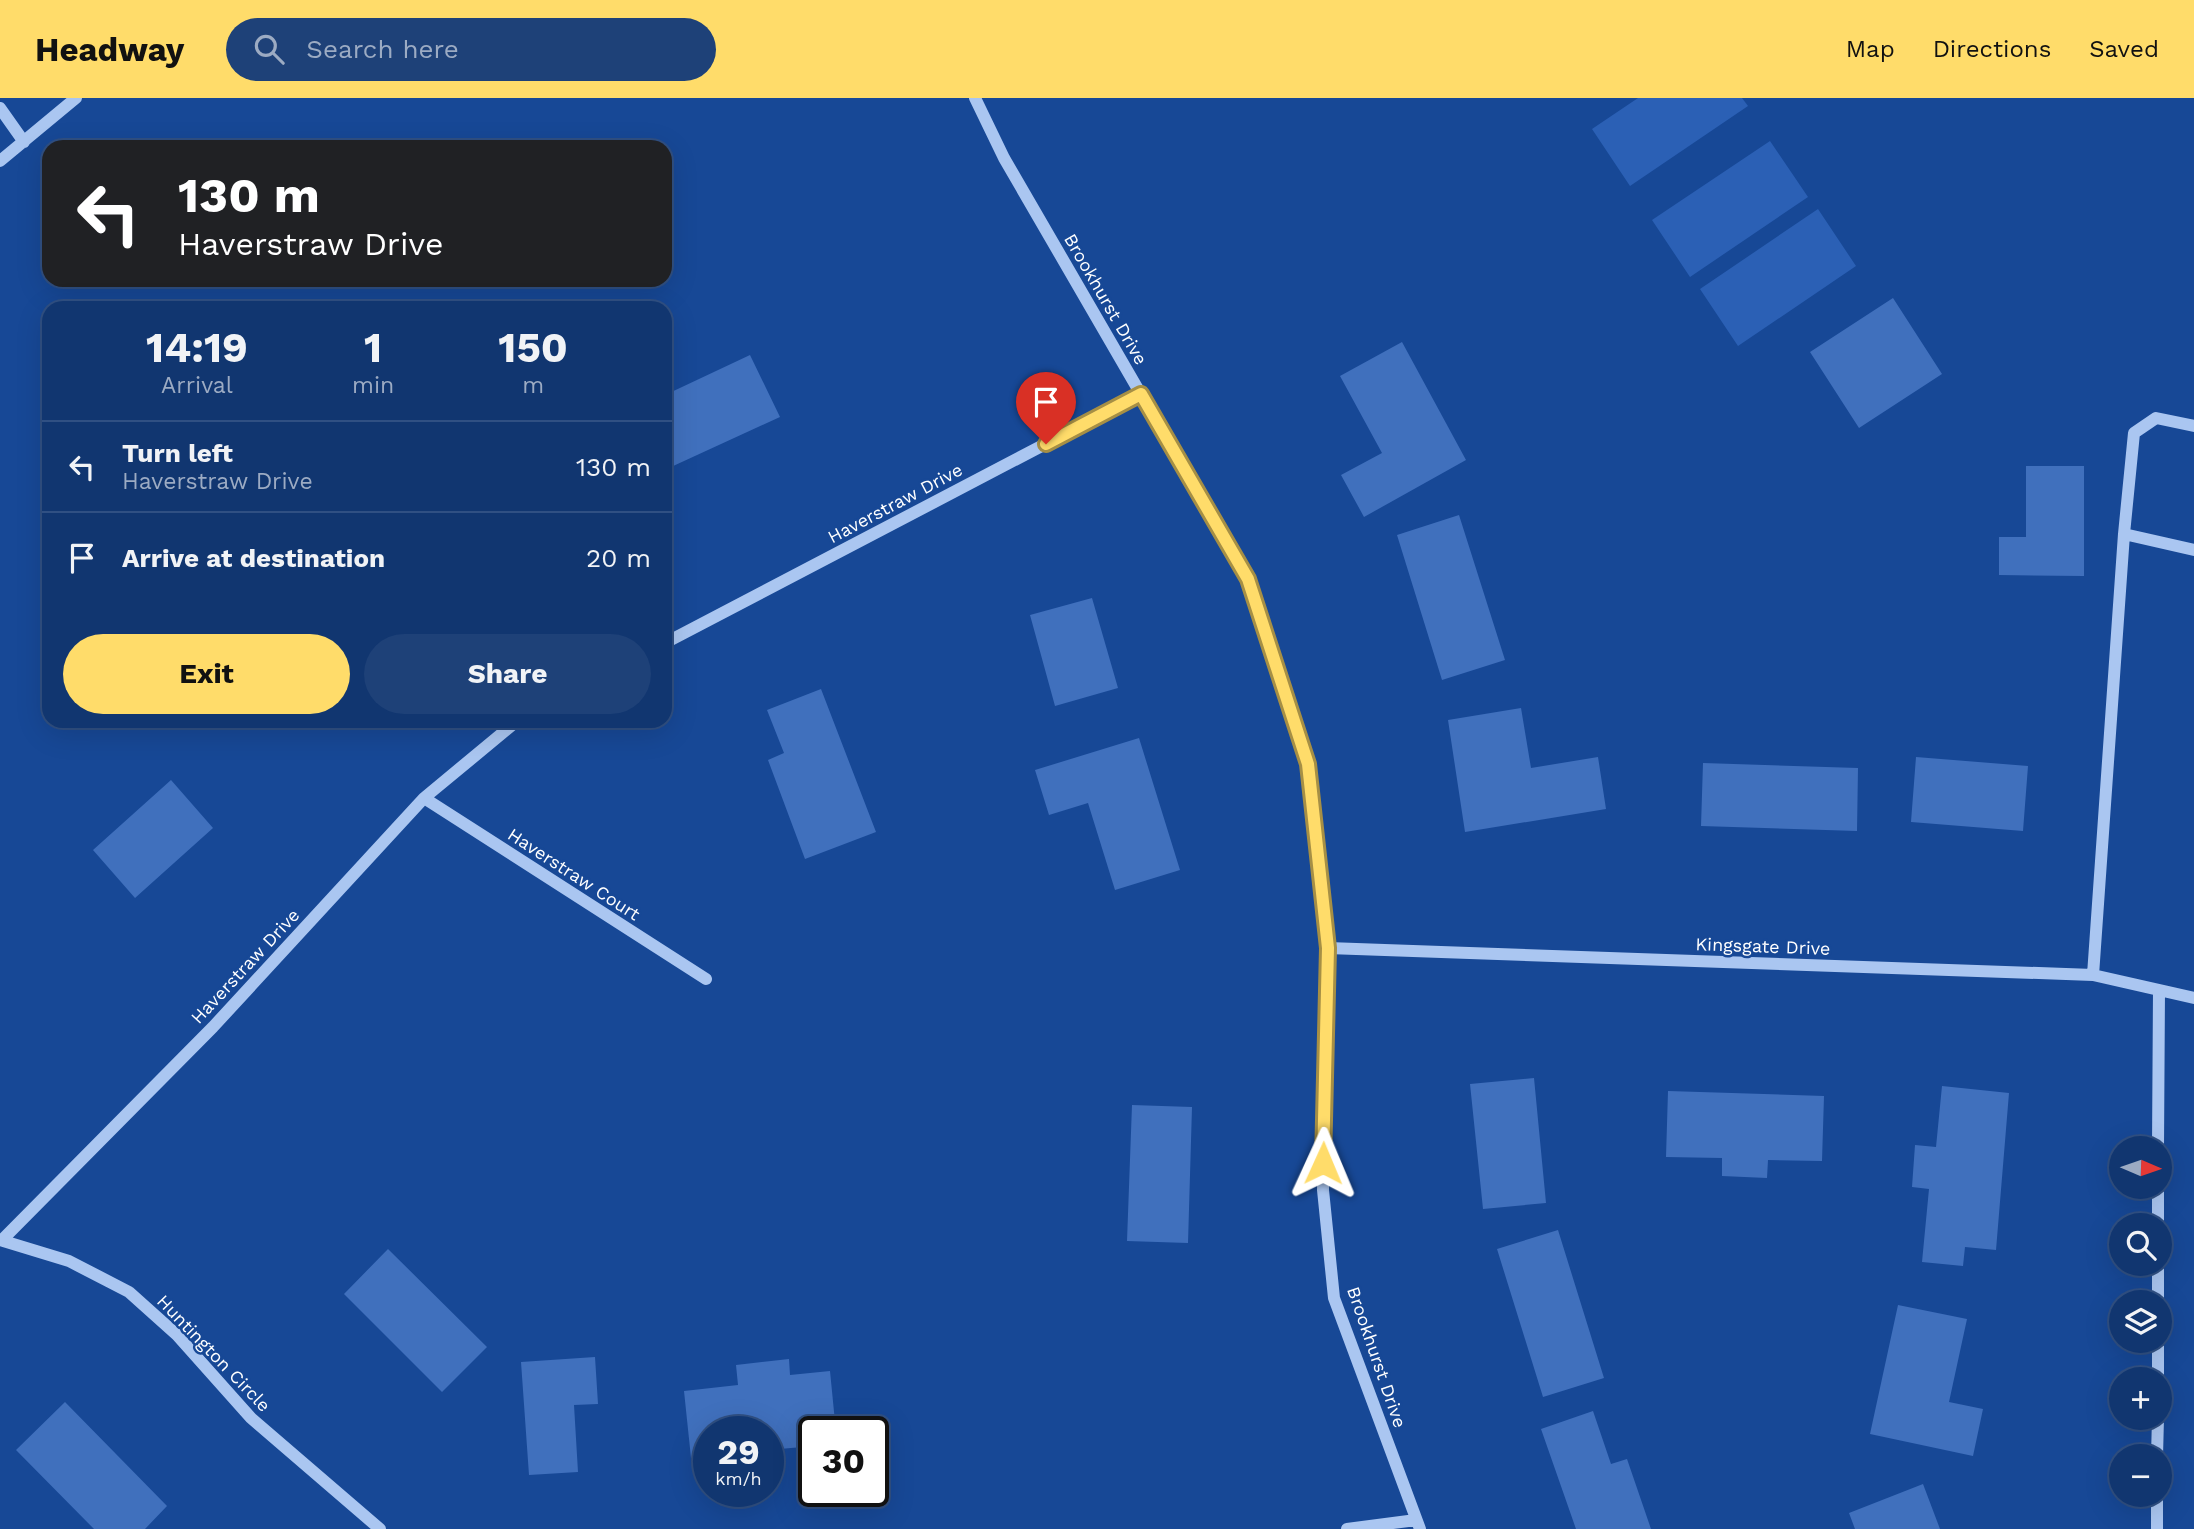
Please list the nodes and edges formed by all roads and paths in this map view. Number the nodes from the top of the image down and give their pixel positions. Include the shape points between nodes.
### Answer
1 (76, 98) edge
2 (975, 98) edge
3 (0, 108) edge
4 (24, 142) junction
5 (0, 161) edge
6 (1141, 394) junction
7 (2194, 426) edge
8 (2124, 534) junction
9 (2194, 550) edge
10 (672, 639) edge
11 (509, 728) edge
12 (424, 798) junction
13 (1328, 948) junction
14 (2093, 975) junction
15 (706, 979) dead end
16 (2159, 990) junction
17 (2194, 998) edge
18 (2158, 1136) edge
19 (1, 1240) edge
20 (2157, 1507) edge
21 (1418, 1525) edge
22 (380, 1529) edge
23 (1347, 1529) edge
24 (2157, 1529) edge

1 - 4 street
2 - 6 street, Brookhurst Drive via 1004,158
3 - 4 street
4 - 5 street
6 - 10 street, Haverstraw Drive
6 - 13 street, Brookhurst Drive via 1248,579 1308,764
7 - 8 street via 2156,418 2134,433
8 - 9 street
8 - 14 street
11 - 12 street, Haverstraw Drive
12 - 15 street, Haverstraw Court
12 - 19 street, Haverstraw Drive via 213,1027
13 - 14 street, Kingsgate Drive
13 - 21 street, Brookhurst Drive via 1323,1190 1334,1298
14 - 16 street, Kingsgate Drive
16 - 17 street, Kingsgate Drive
16 - 18 street
19 - 22 street, Huntington Circle via 69,1261 129,1292 177,1335 251,1418
20 - 24 street
21 - 23 street

